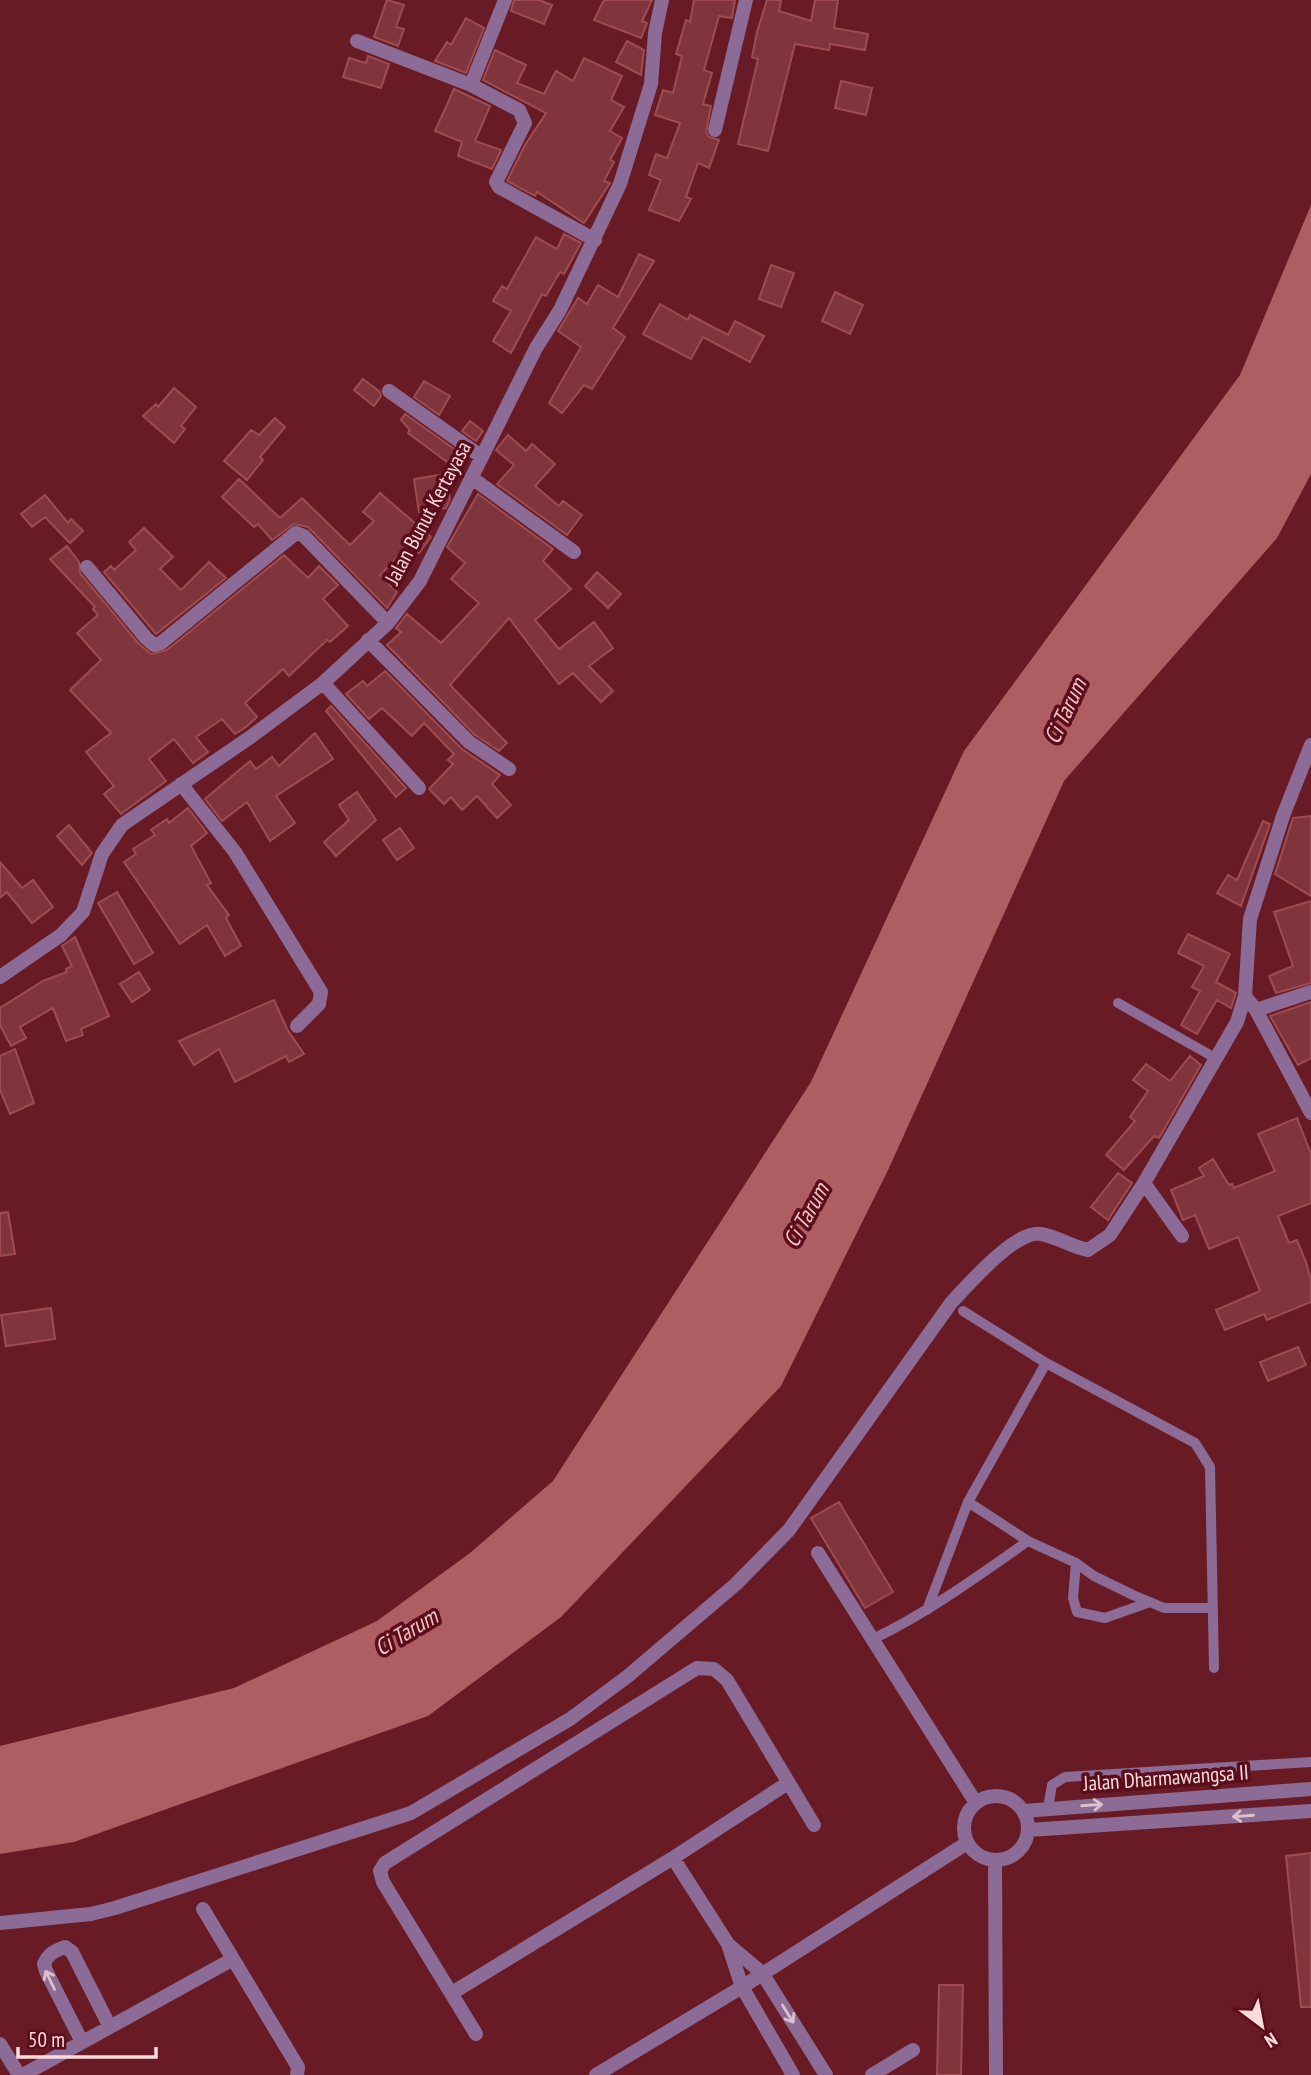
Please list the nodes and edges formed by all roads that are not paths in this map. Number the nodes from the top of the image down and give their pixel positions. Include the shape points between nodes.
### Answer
1 (505, 0) edge
2 (662, 0) edge
3 (746, 0) edge
4 (357, 41) dead end
5 (471, 85) junction
6 (715, 130) dead end
7 (595, 240) junction
8 (389, 391) dead end
9 (482, 457) junction
10 (472, 478) junction
11 (574, 552) dead end
12 (87, 567) dead end
13 (388, 623) junction
14 (368, 640) junction
15 (323, 683) junction
16 (1311, 745) edge
17 (1306, 768) edge
18 (509, 769) dead end
19 (181, 784) junction
20 (419, 789) dead end
21 (0, 977) edge
22 (1311, 992) edge
23 (1245, 996) junction
24 (1118, 1003) dead end
25 (1256, 1010) junction
26 (297, 1026) dead end
27 (1217, 1059) junction
28 (1311, 1112) edge
29 (1144, 1183) junction
30 (1182, 1236) dead end
31 (963, 1311) dead end
32 (1046, 1363) junction
33 (968, 1502) junction
34 (1028, 1541) junction
35 (818, 1553) dead end
36 (1076, 1563) junction
37 (1150, 1602) junction
38 (1212, 1608) junction
39 (926, 1610) junction
40 (873, 1639) junction
41 (1214, 1668) dead end
42 (1311, 1762) edge
43 (788, 1783) junction
44 (1311, 1789) edge
45 (976, 1803) junction
46 (1048, 1808) junction
47 (1024, 1811) junction
48 (1311, 1811) edge
49 (814, 1825) dead end
50 (1029, 1830) junction
51 (967, 1843) junction
52 (673, 1858) junction
53 (995, 1861) junction
54 (203, 1909) dead end
55 (0, 1923) edge
56 (728, 1944) junction
57 (233, 1959) junction
58 (762, 1973) junction
59 (742, 1987) junction
60 (452, 1993) junction
61 (109, 2025) junction
62 (476, 2034) dead end
63 (82, 2040) junction
64 (0, 2044) edge
65 (914, 2050) dead end
66 (21, 2075) edge
67 (297, 2075) edge
68 (596, 2075) edge
69 (793, 2075) edge
70 (826, 2075) edge
71 (872, 2075) edge
72 (996, 2075) edge

1 - 5 street
2 - 7 street, Jalan Bunut Kertayasa via 650,84 620,184
3 - 6 street
4 - 5 street
5 - 7 street via 523,114 525,123 497,175 499,187
7 - 9 street, Jalan Bunut Kertayasa
8 - 9 street
9 - 10 street, Jalan Bunut Kertayasa
10 - 11 street
10 - 13 street, Jalan Bunut Kertayasa via 420,581
12 - 13 street via 154,645 296,533
13 - 14 street, Jalan Bunut Kertayasa
14 - 15 street, Jalan Bunut Kertayasa
14 - 18 street via 469,742
15 - 19 street, Jalan Bunut Kertayasa
15 - 20 street
16 - 17 street
17 - 23 street via 1251,919
19 - 21 street, Jalan Bunut Kertayasa via 122,825 108,842 83,912 71,925
19 - 26 street via 235,852 321,992 319,1004
22 - 25 street
23 - 25 street
23 - 27 street
24 - 27 lane
25 - 28 street
27 - 29 street
29 - 30 street
29 - 55 street via 1097,1247 1080,1248 1038,1233 1026,1236 982,1271 951,1303 789,1530 692,1624 569,1718 411,1813 115,1908
31 - 32 lane
32 - 33 lane
32 - 38 lane via 1195,1443 1210,1467
33 - 34 lane
33 - 39 lane
34 - 36 lane
34 - 39 lane via 990,1571
35 - 40 street
36 - 37 lane
36 - 37 lane via 1073,1598 1077,1612 1105,1618
37 - 38 lane via 1164,1608
38 - 41 lane
39 - 40 lane
40 - 45 street
42 - 46 lane via 1065,1777 1052,1785
43 - 49 street
43 - 52 street
43 - 60 street via 727,1681 714,1669 697,1668 598,1729 385,1863 380,1871
46 -> 44 street, Jalan Dharmawangsa II
45 - 47 street via 990,1796 1010,1799
45 - 51 street via 966,1815
46 - 47 street, Jalan Dharmawangsa II
47 - 50 street
48 -> 50 street, Jalan Dharmawangsa II
50 - 53 street via 1024,1846 1011,1857
51 - 53 street
51 - 58 street
52 - 56 street
52 - 60 street
53 - 72 street
54 - 57 street
56 - 58 street
56 - 59 street
57 - 61 street
57 - 67 street via 298,2067
58 - 59 street
58 -> 70 street
59 - 68 street
59 - 69 street
60 - 62 street
61 - 63 street
63 -> 61 street via 46,1971 47,1956 55,1950 65,1947 72,1952
63 - 66 street
64 - 66 street
65 - 71 street

